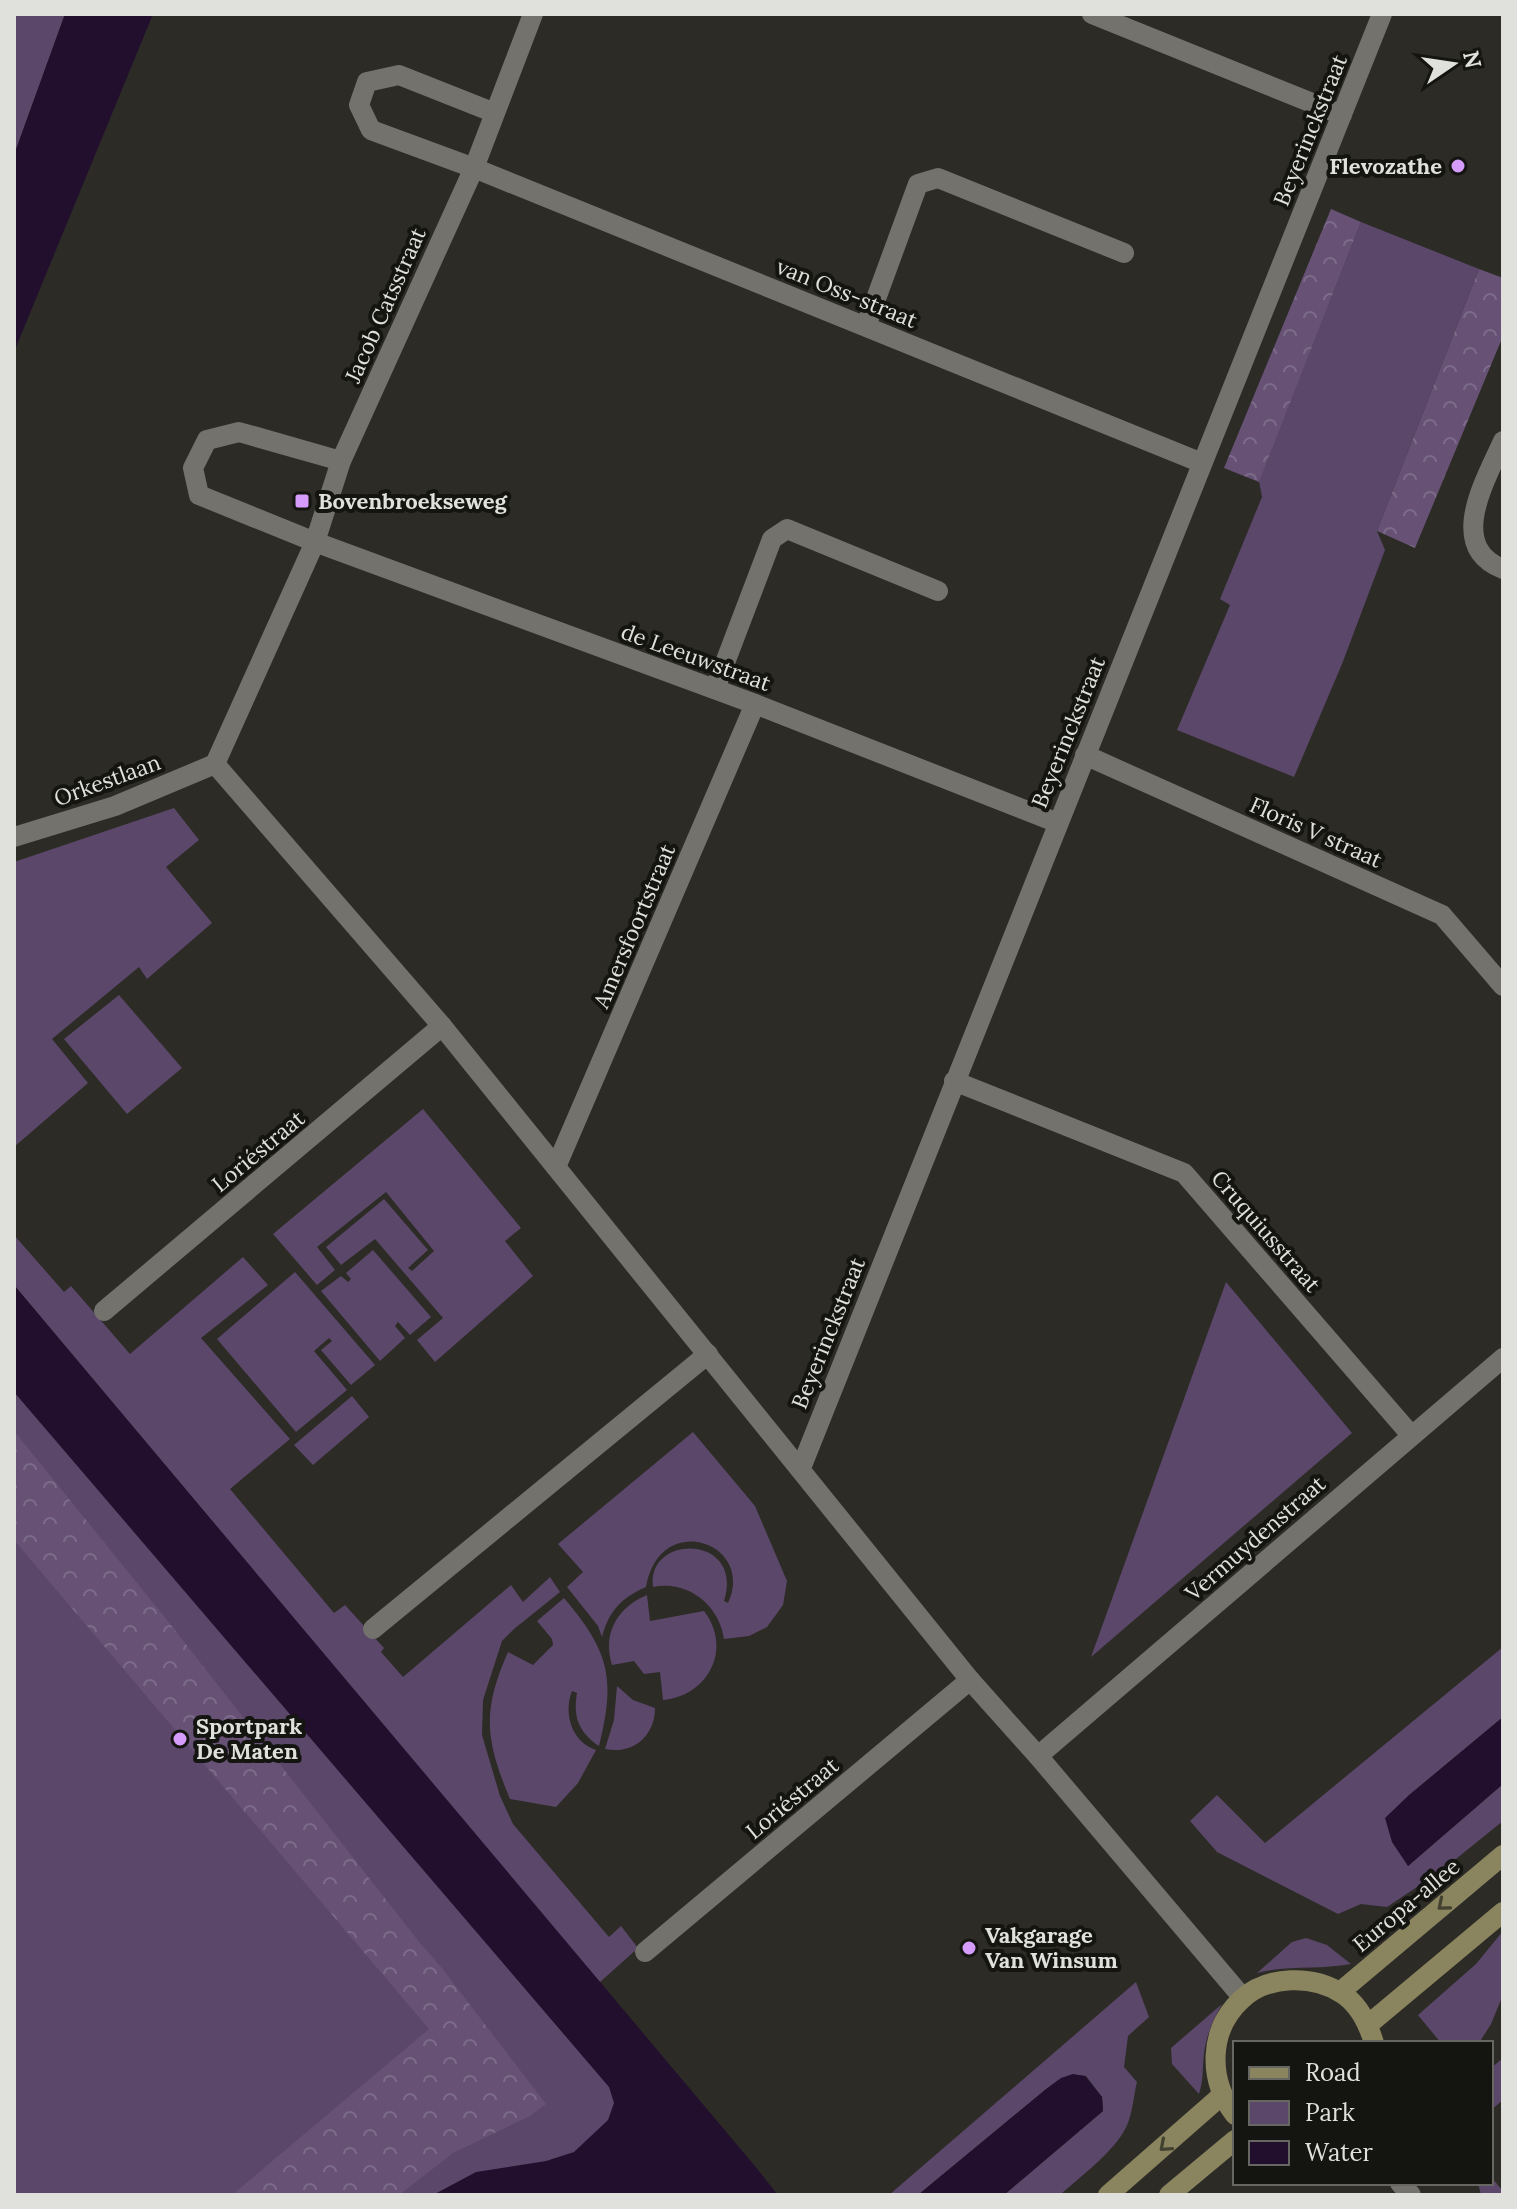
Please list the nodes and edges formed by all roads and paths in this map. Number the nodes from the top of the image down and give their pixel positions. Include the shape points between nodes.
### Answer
1 (533, 14) edge
2 (1092, 14) edge
3 (1382, 14) edge
4 (495, 113) junction
5 (1342, 115) junction
6 (474, 168) junction
7 (1124, 253) dead end
8 (866, 326) junction
9 (1503, 441) edge
10 (341, 461) junction
11 (1202, 463) junction
12 (315, 542) junction
13 (1503, 569) edge
14 (938, 591) dead end
15 (715, 689) junction
16 (755, 704) junction
17 (1085, 755) junction
18 (215, 764) junction
19 (1058, 823) junction
20 (14, 837) edge
21 (1503, 986) edge
22 (442, 1026) junction
23 (954, 1081) junction
24 (556, 1167) junction
25 (104, 1311) dead end
26 (708, 1354) junction
27 (1503, 1358) edge
28 (1411, 1435) junction
29 (801, 1468) junction
30 (373, 1629) dead end
31 (970, 1680) junction
32 (1038, 1756) junction
33 (1503, 1855) edge
34 (1503, 1912) edge
35 (645, 1952) dead end
36 (1340, 1992) junction
37 (1243, 1998) junction
38 (1372, 2034) edge
39 (1221, 2096) junction
40 (1233, 2112) edge
41 (1233, 2142) edge
42 (1108, 2195) edge
43 (1169, 2195) edge

1 - 4 street, Jacob Catsstraat
2 - 5 street
3 - 5 street, Beyerinckstraat
4 - 6 street, Jacob Catsstraat
4 - 6 street via 399,75 367,82 359,105 371,130
5 - 11 street, Beyerinckstraat
6 - 8 street, van Oss-straat
6 - 10 street, Jacob Catsstraat
7 - 8 street via 938,178 918,184
8 - 11 street, van Oss-straat
9 - 13 street via 1472,521 1481,552
10 - 12 street, Jacob Catsstraat
10 - 12 street via 239,432 207,440 193,468 199,495
11 - 17 street, Beyerinckstraat
12 - 15 street, de Leeuwstraat
12 - 18 street, Jacob Catsstraat
14 - 15 street via 787,529 772,539
15 - 16 street, de Leeuwstraat
16 - 19 street, de Leeuwstraat
16 - 24 street, Amersfoortstraat
17 - 19 street, Beyerinckstraat
17 - 21 street, Floris V straat via 1442,915
18 - 20 street, Orkestlaan via 115,806
18 - 22 street
19 - 23 street, Beyerinckstraat
22 - 24 street
22 - 25 street, Loriéstraat
23 - 28 street, Cruquiusstraat via 1184,1173
23 - 29 street, Beyerinckstraat
24 - 26 street
26 - 29 street
26 - 30 street
27 - 28 street, Vermuydenstraat
28 - 32 street, Vermuydenstraat
29 - 31 street
31 - 32 street
31 - 35 street, Loriéstraat
32 - 37 street
33 -> 36 main road, Europa-allee
34 - 38 main road
36 - 37 main road via 1297,1980 1274,1982
36 - 38 main road via 1356,2006
37 - 39 main road via 1221,2026 1213,2061
39 - 40 main road
39 -> 42 main road
41 - 43 main road

